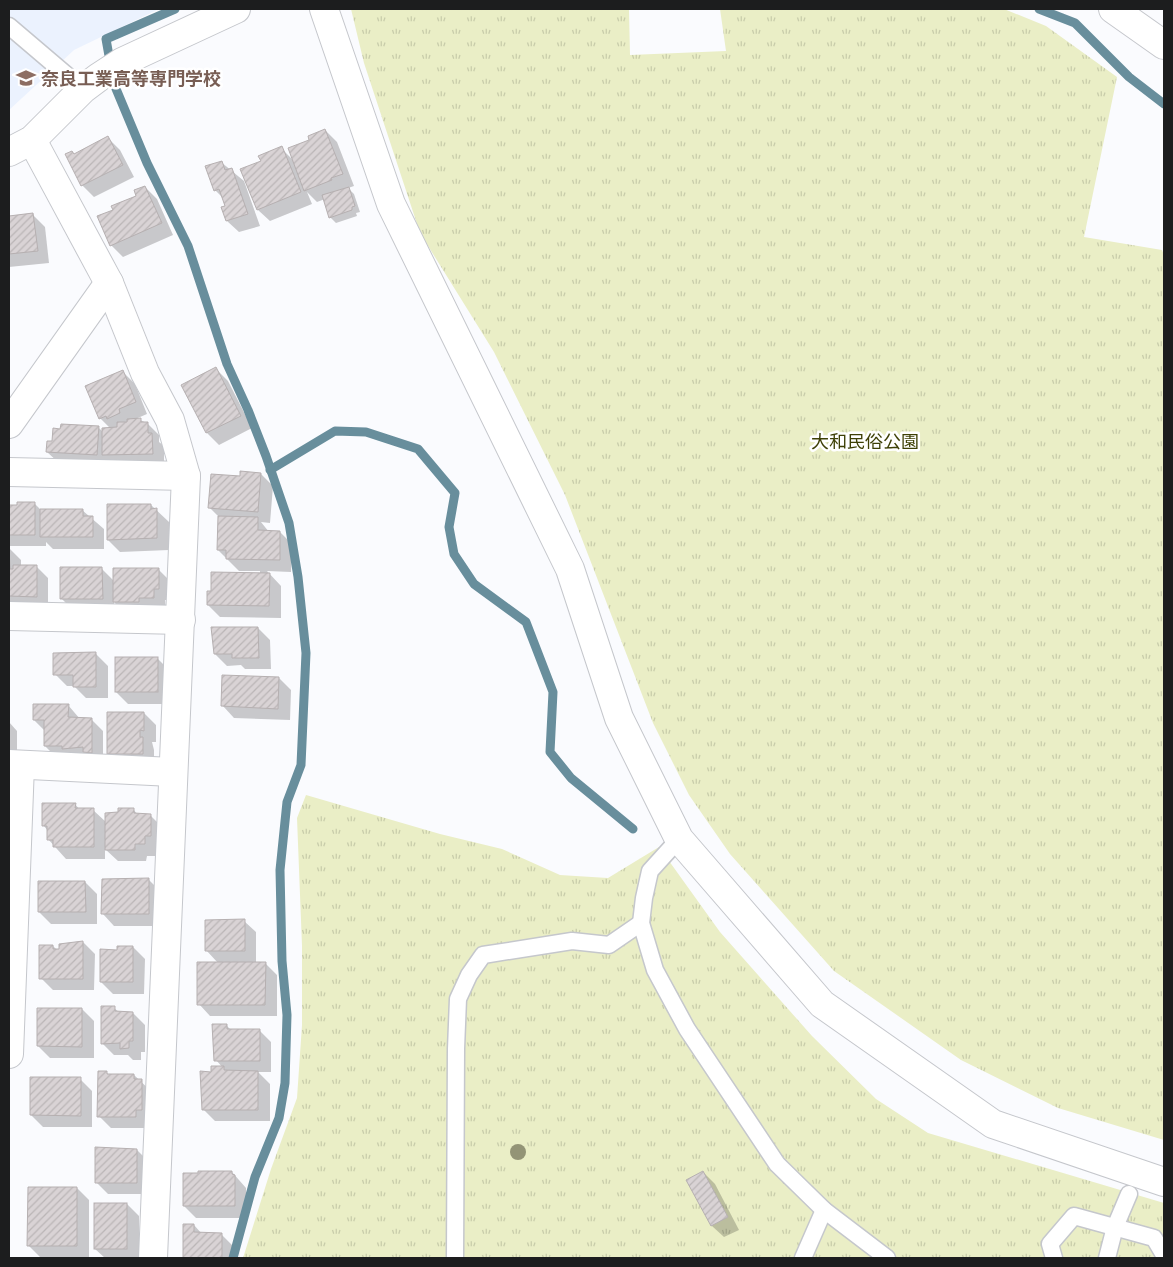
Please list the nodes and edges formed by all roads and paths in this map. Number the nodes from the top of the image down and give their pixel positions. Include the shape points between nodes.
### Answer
1 (236, 9) edge
2 (324, 9) edge
3 (1113, 9) edge
4 (9, 26) edge
5 (1164, 45) edge
6 (91, 83) junction
7 (20, 146) edge
8 (109, 283) junction
9 (9, 424) edge
10 (9, 472) edge
11 (186, 476) junction
12 (9, 616) edge
13 (181, 620) junction
14 (14, 765) edge
15 (172, 772) junction
16 (679, 839) junction
17 (641, 923) junction
18 (10, 965) edge
19 (9, 1054) edge
20 (1164, 1182) edge
21 (1129, 1194) dead end
22 (824, 1210) junction
23 (1115, 1227) junction
24 (1164, 1255) edge
25 (153, 1258) edge
26 (455, 1258) edge
27 (803, 1258) edge
28 (887, 1258) edge
29 (1054, 1258) edge
30 (1107, 1258) edge

1 - 6 street via 122,62
2 - 16 street via 391,204 570,569 619,718
3 - 5 street
4 - 6 lane
6 - 7 street
7 - 8 street
8 - 9 street
8 - 11 street via 145,373 170,420
10 - 11 street
11 - 13 street
12 - 13 street
13 - 15 street
14 - 15 street
14 - 18 street
15 - 25 street
16 - 17 lane via 650,872
16 - 20 street via 822,1004 993,1124
17 - 22 lane via 655,970 686,1030 776,1164
17 - 26 lane via 609,945 572,941 483,955 469,975 458,999
18 - 19 street
21 - 23 lane
22 - 27 lane
22 - 28 lane
23 - 24 lane via 1154,1238
23 - 29 lane via 1074,1216 1050,1244
23 - 30 lane

